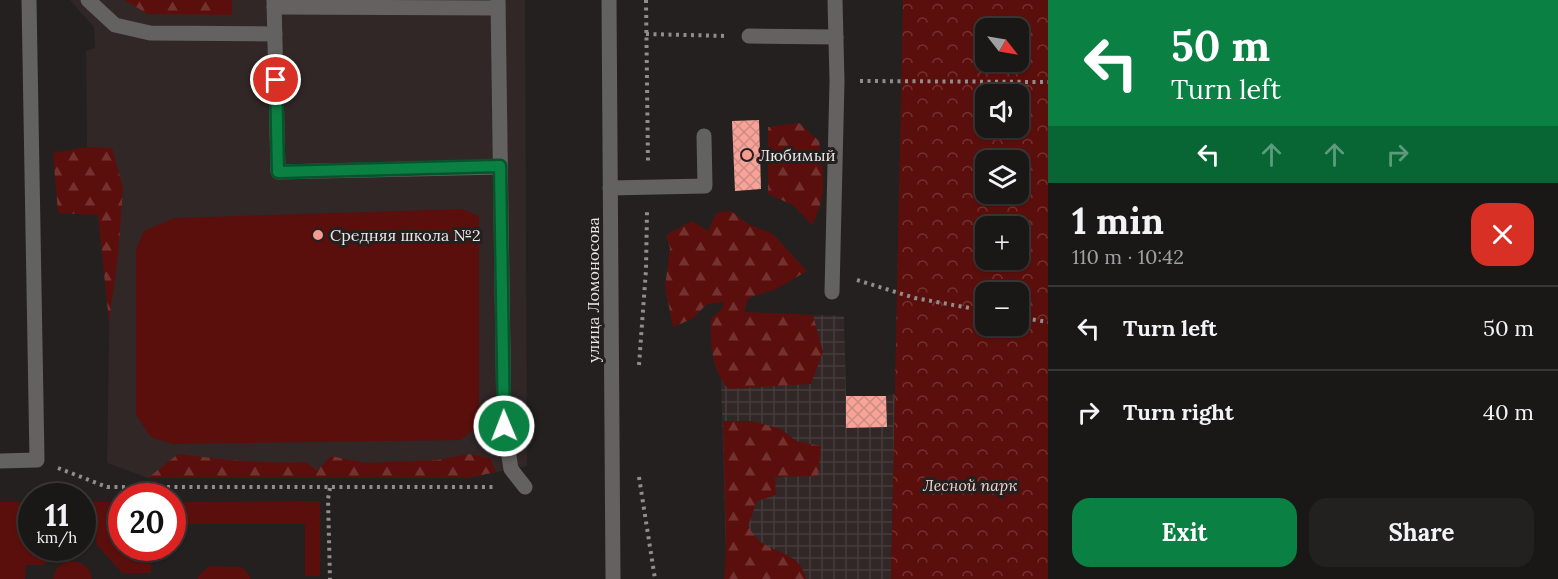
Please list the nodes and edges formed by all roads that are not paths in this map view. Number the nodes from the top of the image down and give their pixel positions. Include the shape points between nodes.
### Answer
1 (14, 0) edge
2 (29, 0) edge
3 (88, 0) edge
4 (609, 0) edge
5 (835, 0) edge
6 (274, 4) edge
7 (498, 4) edge
8 (275, 33) junction
9 (748, 36) road end
10 (836, 37) junction
11 (704, 136) dead end
12 (500, 166) junction
13 (610, 188) junction
14 (832, 292) dead end
15 (0, 461) edge
16 (525, 487) road end
17 (614, 579) edge

1 - 2 street
2 - 15 street via 37,460
3 - 8 street via 115,25 150,33
4 - 13 street, улица Ломоносова
5 - 10 street
6 - 7 street
6 - 8 street
7 - 12 street
8 - 12 street via 278,172
9 - 10 street
10 - 14 street
11 - 13 street via 705,186
12 - 16 street via 504,426 512,469
13 - 17 street, улица Ломоносова

